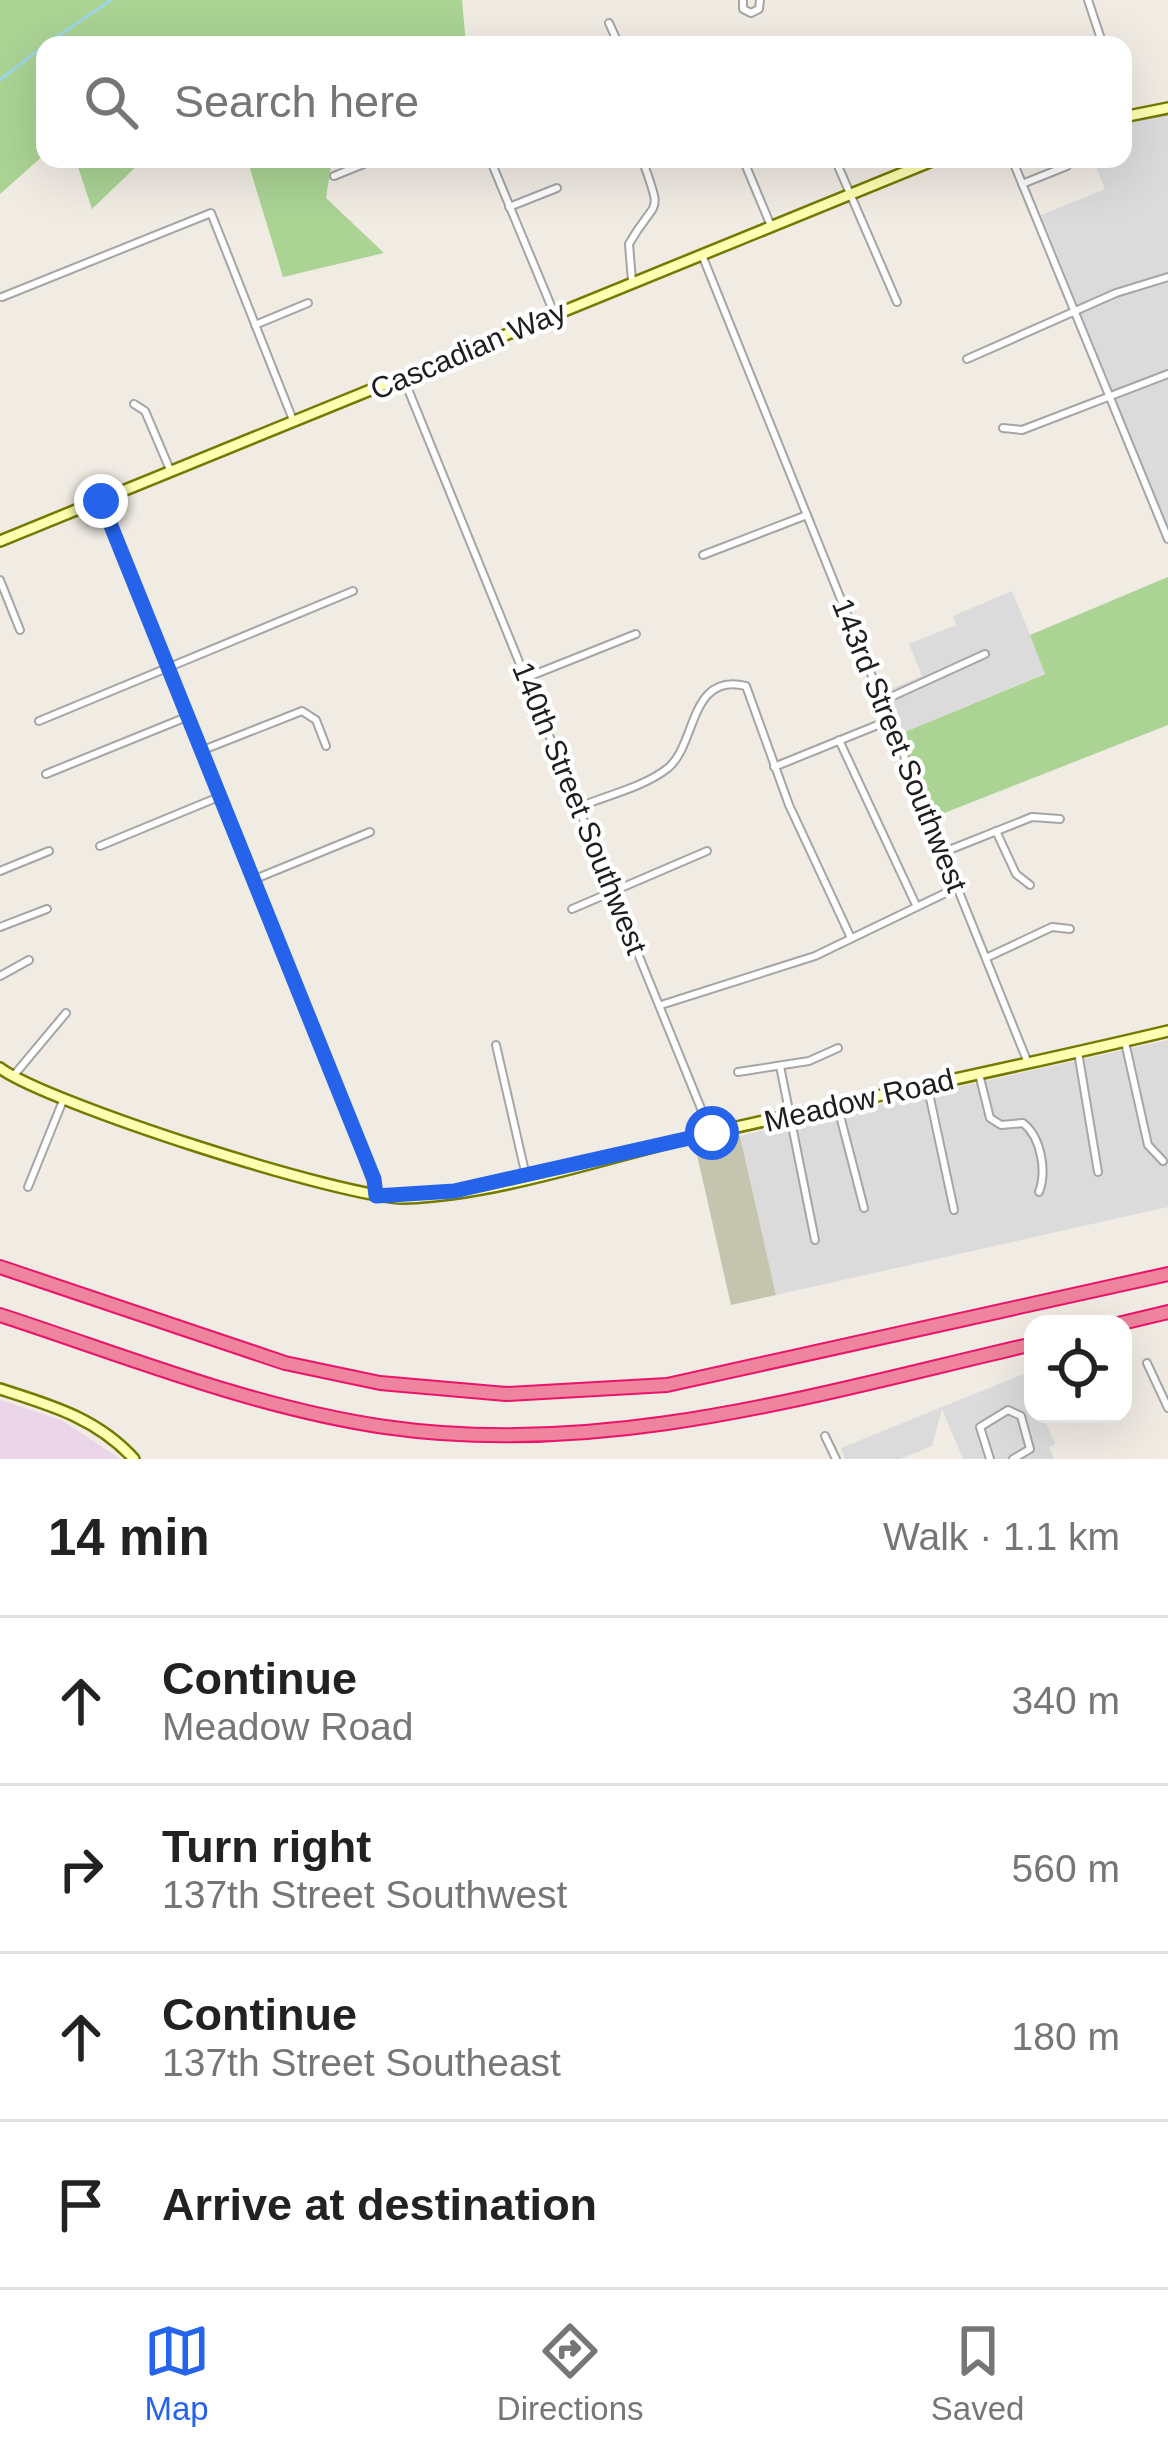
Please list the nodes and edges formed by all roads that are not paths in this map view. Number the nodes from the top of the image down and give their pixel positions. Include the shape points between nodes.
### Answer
1 (742, 0) edge
2 (760, 0) edge
3 (1088, 0) edge
4 (609, 22) dead end
5 (615, 36) edge
6 (1100, 36) edge
7 (1168, 108) edge
8 (1132, 115) edge
9 (354, 168) edge
10 (494, 168) edge
11 (645, 168) edge
12 (747, 168) edge
13 (839, 168) edge
14 (915, 168) edge
15 (1016, 168) edge
16 (1062, 168) edge
17 (334, 176) dead end
18 (1022, 184) junction
19 (557, 188) dead end
20 (852, 194) junction
21 (509, 207) junction
22 (771, 226) junction
23 (702, 255) junction
24 (1168, 277) edge
25 (632, 281) junction
26 (2, 297) edge
27 (897, 302) dead end
28 (308, 303) dead end
29 (554, 313) junction
30 (1073, 313) junction
31 (255, 325) junction
32 (967, 359) dead end
33 (1168, 374) edge
34 (404, 377) junction
35 (1108, 395) junction
36 (134, 404) dead end
37 (294, 423) junction
38 (1003, 428) dead end
39 (171, 473) junction
40 (101, 501) junction
41 (807, 515) junction
42 (1168, 539) edge
43 (0, 541) edge
44 (703, 555) dead end
45 (0, 580) edge
46 (353, 592) dead end
47 (20, 630) dead end
48 (636, 634) dead end
49 (985, 654) dead end
50 (169, 668) junction
51 (526, 677) junction
52 (882, 700) junction
53 (189, 716) junction
54 (890, 720) junction
55 (39, 721) dead end
56 (839, 740) junction
57 (326, 746) dead end
58 (202, 751) junction
59 (774, 767) junction
60 (46, 774) dead end
61 (221, 796) junction
62 (579, 807) junction
63 (1060, 819) dead end
64 (996, 831) junction
65 (370, 832) dead end
66 (100, 846) dead end
67 (50, 851) dead end
68 (706, 851) dead end
69 (944, 852) junction
70 (0, 871) edge
71 (255, 879) junction
72 (1030, 885) dead end
73 (958, 887) junction
74 (614, 890) junction
75 (916, 905) junction
76 (572, 908) dead end
77 (47, 909) dead end
78 (0, 927) edge
79 (1070, 929) dead end
80 (851, 938) junction
81 (986, 958) junction
82 (29, 960) dead end
83 (0, 976) edge
84 (661, 1005) junction
85 (66, 1013) dead end
86 (1168, 1031) edge
87 (1125, 1041) junction
88 (496, 1045) dead end
89 (838, 1048) dead end
90 (1078, 1052) junction
91 (1028, 1063) junction
92 (780, 1066) junction
93 (0, 1068) edge
94 (738, 1072) dead end
95 (979, 1073) junction
96 (13, 1077) junction
97 (927, 1084) junction
98 (64, 1098) junction
99 (837, 1104) junction
100 (787, 1116) junction
101 (712, 1133) junction
102 (1163, 1161) dead end
103 (1098, 1172) dead end
104 (526, 1176) junction
105 (28, 1187) dead end
106 (1039, 1192) dead end
107 (376, 1196) junction
108 (865, 1208) dead end
109 (954, 1210) dead end
110 (815, 1240) dead end
111 (0, 1267) edge
112 (1168, 1274) edge
113 (1168, 1312) edge
114 (0, 1315) edge
115 (1132, 1321) edge
116 (1024, 1345) edge
117 (1148, 1363) dead end
118 (0, 1389) edge
119 (1168, 1408) edge
120 (825, 1436) dead end
121 (134, 1459) edge
122 (836, 1459) edge
123 (990, 1459) edge
124 (1013, 1459) edge

1 - 2 street via 751,13
3 - 6 street
4 - 5 street
7 - 8 street
9 - 17 street
10 - 21 street
11 - 25 street via 658,201 629,244
12 - 22 street
13 - 20 street
14 - 20 street, Cascadian Way
15 - 18 street
16 - 18 street
18 - 30 street
19 - 21 street
20 - 22 street, Cascadian Way
20 - 27 street
21 - 29 street
22 - 23 street, Cascadian Way
23 - 25 street, Cascadian Way
23 - 41 street, 143rd Street Southwest
24 - 30 street
25 - 29 street, Cascadian Way
26 - 31 street via 211,213
28 - 31 street
29 - 34 street, Cascadian Way
30 - 32 street
30 - 35 street
31 - 37 street
33 - 35 street
34 - 37 street, Cascadian Way
34 - 51 street, 140th Street Southwest
35 - 38 street via 1022,430
35 - 42 street
36 - 39 street via 146,411
37 - 39 street, Cascadian Way
39 - 40 street, Cascadian Way
40 - 43 street, Cascadian Way
40 - 50 street
41 - 44 street
41 - 52 street, 143rd Street Southwest
45 - 47 street
46 - 50 street
48 - 51 street
49 - 52 street
50 - 53 street
50 - 55 street
51 - 62 street, 140th Street Southwest
52 - 54 street, 143rd Street Southwest
53 - 58 street
53 - 60 street
54 - 56 street
54 - 69 street, 143rd Street Southwest
56 - 59 street
56 - 75 street
57 - 58 street via 316,720 302,711
58 - 61 street
59 - 62 street via 746,686 731,685 700,702 666,769
59 - 80 street
61 - 66 street
61 - 71 street
62 - 74 street, 140th Street Southwest
63 - 64 street via 1032,818
64 - 69 street
64 - 72 street
65 - 71 street
67 - 70 street
68 - 74 street
69 - 73 street, 143rd Street Southwest
71 - 107 street
73 - 75 street
73 - 81 street, 143rd Street Southwest
74 - 76 street
74 - 84 street, 140th Street Southwest
75 - 80 street
77 - 78 street
79 - 81 street via 1052,927
80 - 84 street
81 - 91 street, 143rd Street Southwest
82 - 83 street
84 - 101 street, 140th Street Southwest
85 - 96 street
86 - 87 street, Meadow Road
87 - 90 street, Meadow Road
87 - 102 street via 1148,1145
88 - 104 street
89 - 92 street
90 - 91 street, Meadow Road
90 - 103 street
91 - 95 street, Meadow Road
92 - 94 street
92 - 100 street
93 - 96 street, Meadow Road
95 - 97 street, Meadow Road
95 - 106 street via 990,1118 1023,1123 1035,1135
96 - 98 street, Meadow Road
97 - 99 street, Meadow Road
97 - 109 street
98 - 105 street
98 - 107 street, Meadow Road
99 - 100 street, Meadow Road
99 - 108 street
100 - 101 street, Meadow Road
100 - 110 street
101 - 104 street, Meadow Road
104 - 107 street, Meadow Road via 422,1196
111 - 112 highway via 285,1363 396,1385 506,1394 667,1385
113 - 115 highway
114 - 116 highway via 301,1408 382,1427 512,1438 673,1425
117 - 119 street
118 - 121 street via 69,1412
120 - 122 street
123 - 124 street via 980,1426 1008,1410 1021,1416 1031,1442

